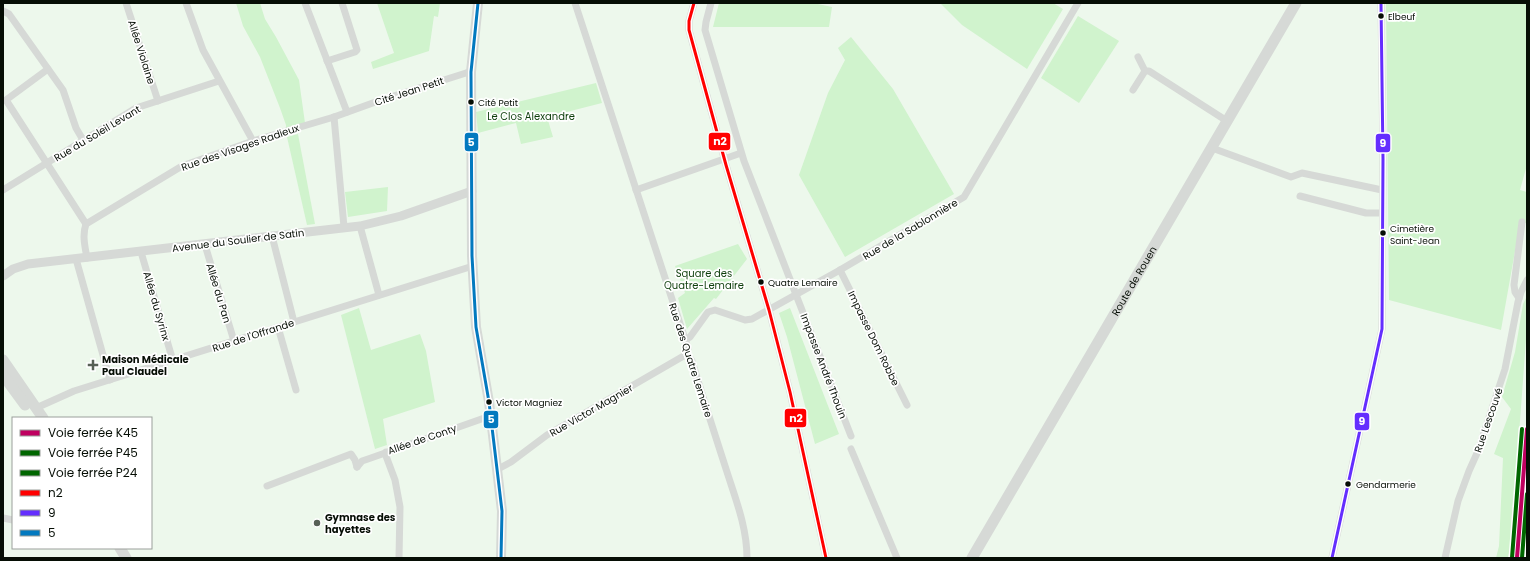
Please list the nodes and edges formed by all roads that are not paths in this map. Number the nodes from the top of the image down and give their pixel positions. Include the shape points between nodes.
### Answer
1 (126, 3) edge
2 (186, 3) edge
3 (304, 3) edge
4 (342, 3) edge
5 (478, 3) edge
6 (575, 3) edge
7 (694, 3) edge
8 (711, 3) edge
9 (1078, 3) edge
10 (1296, 3) edge
11 (1381, 3) edge
12 (6, 12) edge
13 (1138, 57) dead end
14 (327, 62) junction
15 (48, 69) junction
16 (1145, 71) junction
17 (471, 72) junction
18 (219, 81) junction
19 (1133, 90) dead end
20 (158, 101) junction
21 (347, 112) junction
22 (334, 117) junction
23 (1227, 121) junction
24 (83, 140) junction
25 (253, 141) junction
26 (1212, 148) junction
27 (741, 153) junction
28 (724, 159) junction
29 (46, 163) junction
30 (3, 190) edge
31 (636, 190) junction
32 (1382, 190) junction
33 (472, 192) junction
34 (1300, 196) dead end
35 (1382, 213) junction
36 (1522, 222) dead end
37 (86, 224) junction
38 (360, 226) junction
39 (344, 227) junction
40 (272, 236) junction
41 (205, 244) junction
42 (141, 252) junction
43 (87, 258) junction
44 (76, 259) junction
45 (473, 266) junction
46 (840, 270) junction
47 (3, 276) edge
48 (1527, 280) edge
49 (378, 295) junction
50 (797, 295) junction
51 (1519, 298) junction
52 (769, 310) junction
53 (294, 322) junction
54 (278, 327) junction
55 (685, 340) junction
56 (234, 341) junction
57 (687, 354) junction
58 (3, 360) edge
59 (173, 361) junction
60 (3, 375) edge
61 (110, 380) junction
62 (296, 390) dead end
63 (907, 405) dead end
64 (36, 413) edge
65 (490, 416) junction
66 (851, 436) dead end
67 (851, 449) dead end
68 (386, 452) junction
69 (498, 469) junction
70 (267, 486) dead end
71 (121, 549) edge
72 (128, 549) edge
73 (126, 558) edge
74 (132, 558) edge
75 (399, 558) edge
76 (501, 558) edge
77 (747, 558) edge
78 (826, 558) edge
79 (897, 558) edge
80 (972, 558) edge
81 (1332, 558) edge
82 (1445, 558) edge

1 - 20 street, Allée Violaine
2 - 18 street via 203,50
3 - 14 street
4 - 14 street via 357,50
5 - 17 main road
6 - 31 street, Rue des Quatre Lemaire
7 - 28 street via 689,30
8 - 27 street, Impasse André Thouin via 705,30
9 - 46 street, Rue de la Sablonnière via 964,197
10 - 23 main road, Route de Rouen
11 - 32 street
12 - 15 street
13 - 16 street
14 - 21 street
15 - 24 street via 63,90 76,128
15 - 29 street via 6,100
16 - 19 street
16 - 23 street via 1149,71
17 - 21 street, Cité Jean Petit
17 - 33 main road
18 - 20 street, Rue du Soleil Levant
18 - 25 street
20 - 24 street, Rue du Soleil Levant via 136,108
21 - 22 street, Rue des Visages Radieux
22 - 25 street, Rue des Visages Radieux
22 - 39 street
23 - 26 main road, Route de Rouen
24 - 29 street, Rue du Soleil Levant
25 - 37 street, Rue des Visages Radieux via 182,166
26 - 32 street via 1291,177 1302,173
26 - 80 main road, Route de Rouen
27 - 28 street
27 - 50 street, Impasse André Thouin
28 - 31 street
28 - 52 street
29 - 30 street, Rue du Soleil Levant
29 - 37 street
31 - 55 street, Rue des Quatre Lemaire
32 - 35 street
33 - 38 street, Avenue du Soulier de Satin via 401,216
33 - 45 main road
34 - 35 street via 1366,213
35 - 81 street via 1382,329
36 - 51 street via 1514,285
37 - 43 street via 84,243
38 - 39 street, Avenue du Soulier de Satin
38 - 49 street
39 - 40 street, Avenue du Soulier de Satin
40 - 41 street, Avenue du Soulier de Satin
40 - 53 street
41 - 42 street, Avenue du Soulier de Satin
41 - 56 street, Allée du Pan
42 - 43 street, Avenue du Soulier de Satin
42 - 59 street, Allée du Syrinx
43 - 44 street, Avenue du Soulier de Satin
44 - 47 street, Avenue du Soulier de Satin via 28,264
44 - 61 street
45 - 49 street, Rue de l'Offrande
45 - 65 main road via 476,328
46 - 50 street, Rue de la Sablonnière
46 - 63 street, Impasse Dom Robbe
48 - 51 street, Rue Lescouvé
49 - 53 street, Rue de l'Offrande
50 - 52 street, Rue de la Sablonnière
50 - 66 street, Impasse André Thouin
51 - 82 street, Rue Lescouvé via 1507,364 1458,501
52 - 55 street, Rue de la Sablonnière via 745,320 715,310 708,312
52 - 78 street via 790,392
53 - 54 street, Rue de l'Offrande
54 - 56 street, Rue de l'Offrande
54 - 62 street
55 - 57 street, Rue des Quatre Lemaire
56 - 59 street, Rue de l'Offrande
57 - 69 street, Rue Victor Magnier via 546,435
57 - 77 street, Rue des Quatre Lemaire via 692,361 744,528
58 - 64 main road
59 - 61 street, Rue de l'Offrande
60 - 64 main road
61 - 64 street, Rue de l'Offrande via 74,391
65 - 68 street, Allée de Conty
65 - 69 main road
67 - 79 street
68 - 70 street, Allée de Conty via 362,461 357,467 351,454
68 - 75 street via 400,507
69 - 76 main road via 502,511
71 - 73 main road
72 - 74 main road

